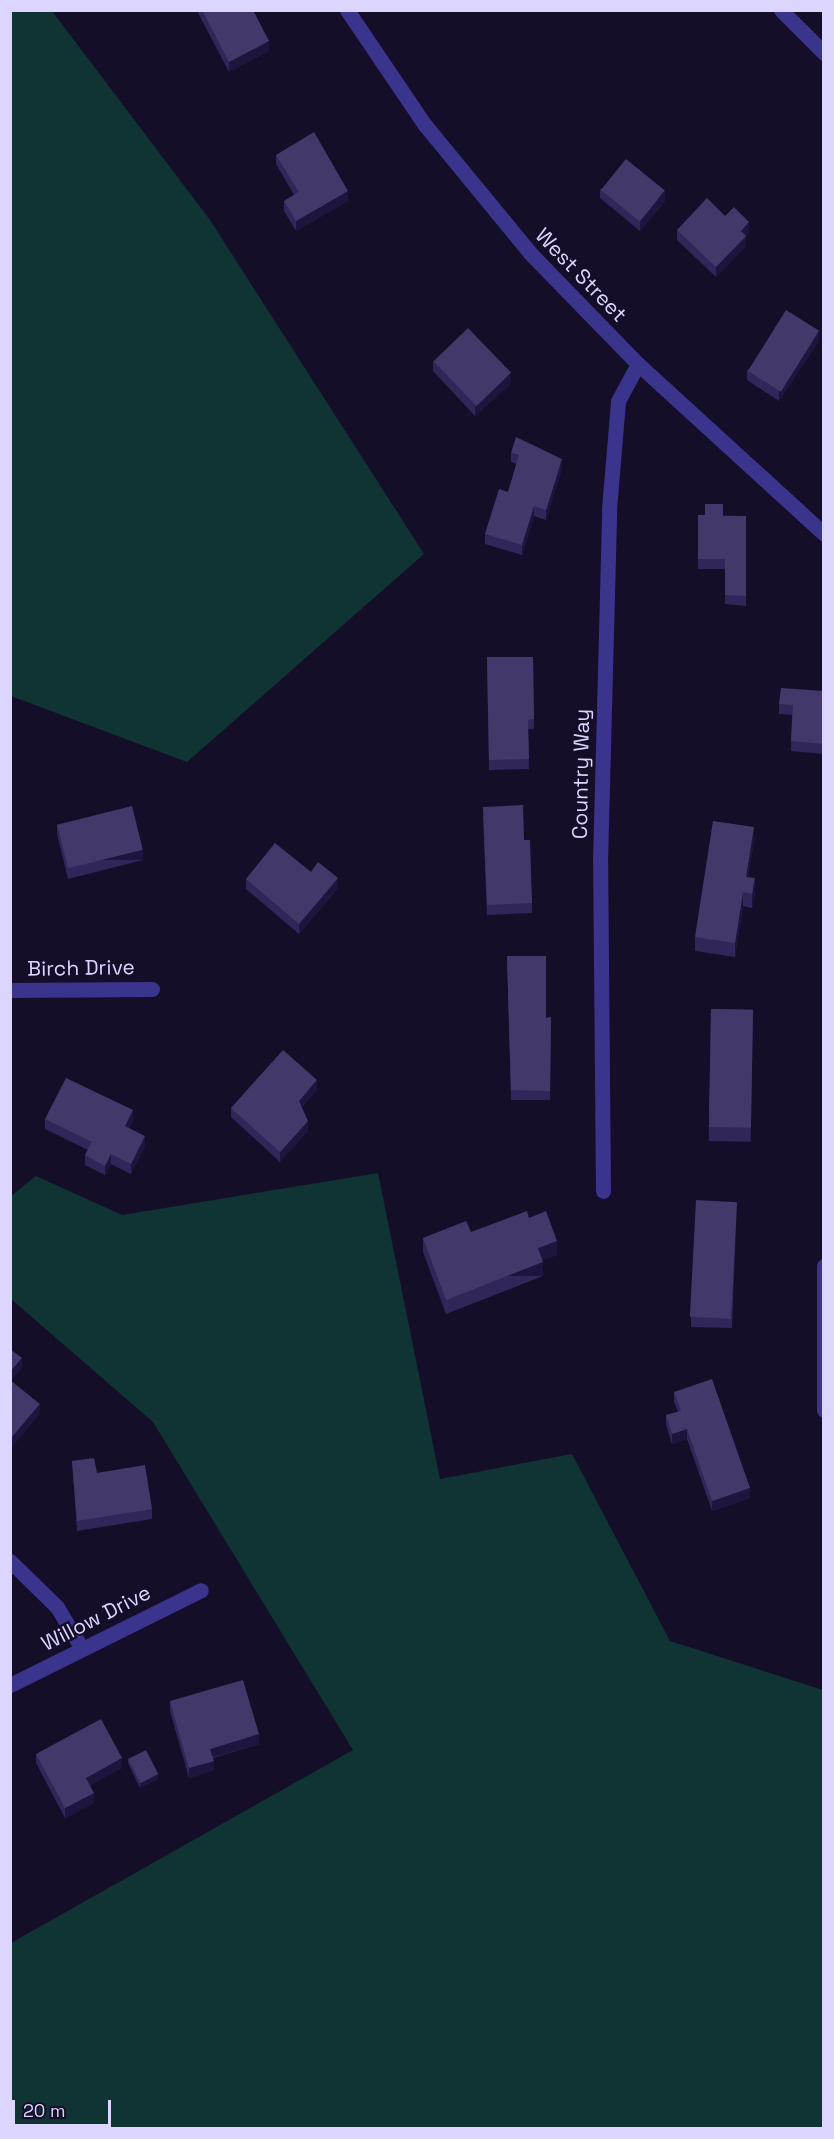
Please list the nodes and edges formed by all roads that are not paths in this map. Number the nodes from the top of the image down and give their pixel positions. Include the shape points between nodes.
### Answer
1 (347, 10) edge
2 (781, 10) edge
3 (824, 52) edge
4 (638, 364) junction
5 (824, 534) edge
6 (152, 989) dead end
7 (10, 990) edge
8 (603, 1191) dead end
9 (824, 1266) edge
10 (824, 1410) edge
11 (10, 1561) edge
12 (201, 1590) dead end
13 (81, 1647) junction
14 (10, 1685) edge

1 - 4 street, West Street via 464,175
2 - 3 street
4 - 5 street, West Street
4 - 8 street, Country Way via 618,400 609,509 600,862
6 - 7 street, Birch Drive
9 - 10 street
11 - 13 street via 57,1607
12 - 13 street, Willow Drive
13 - 14 street, Willow Drive

